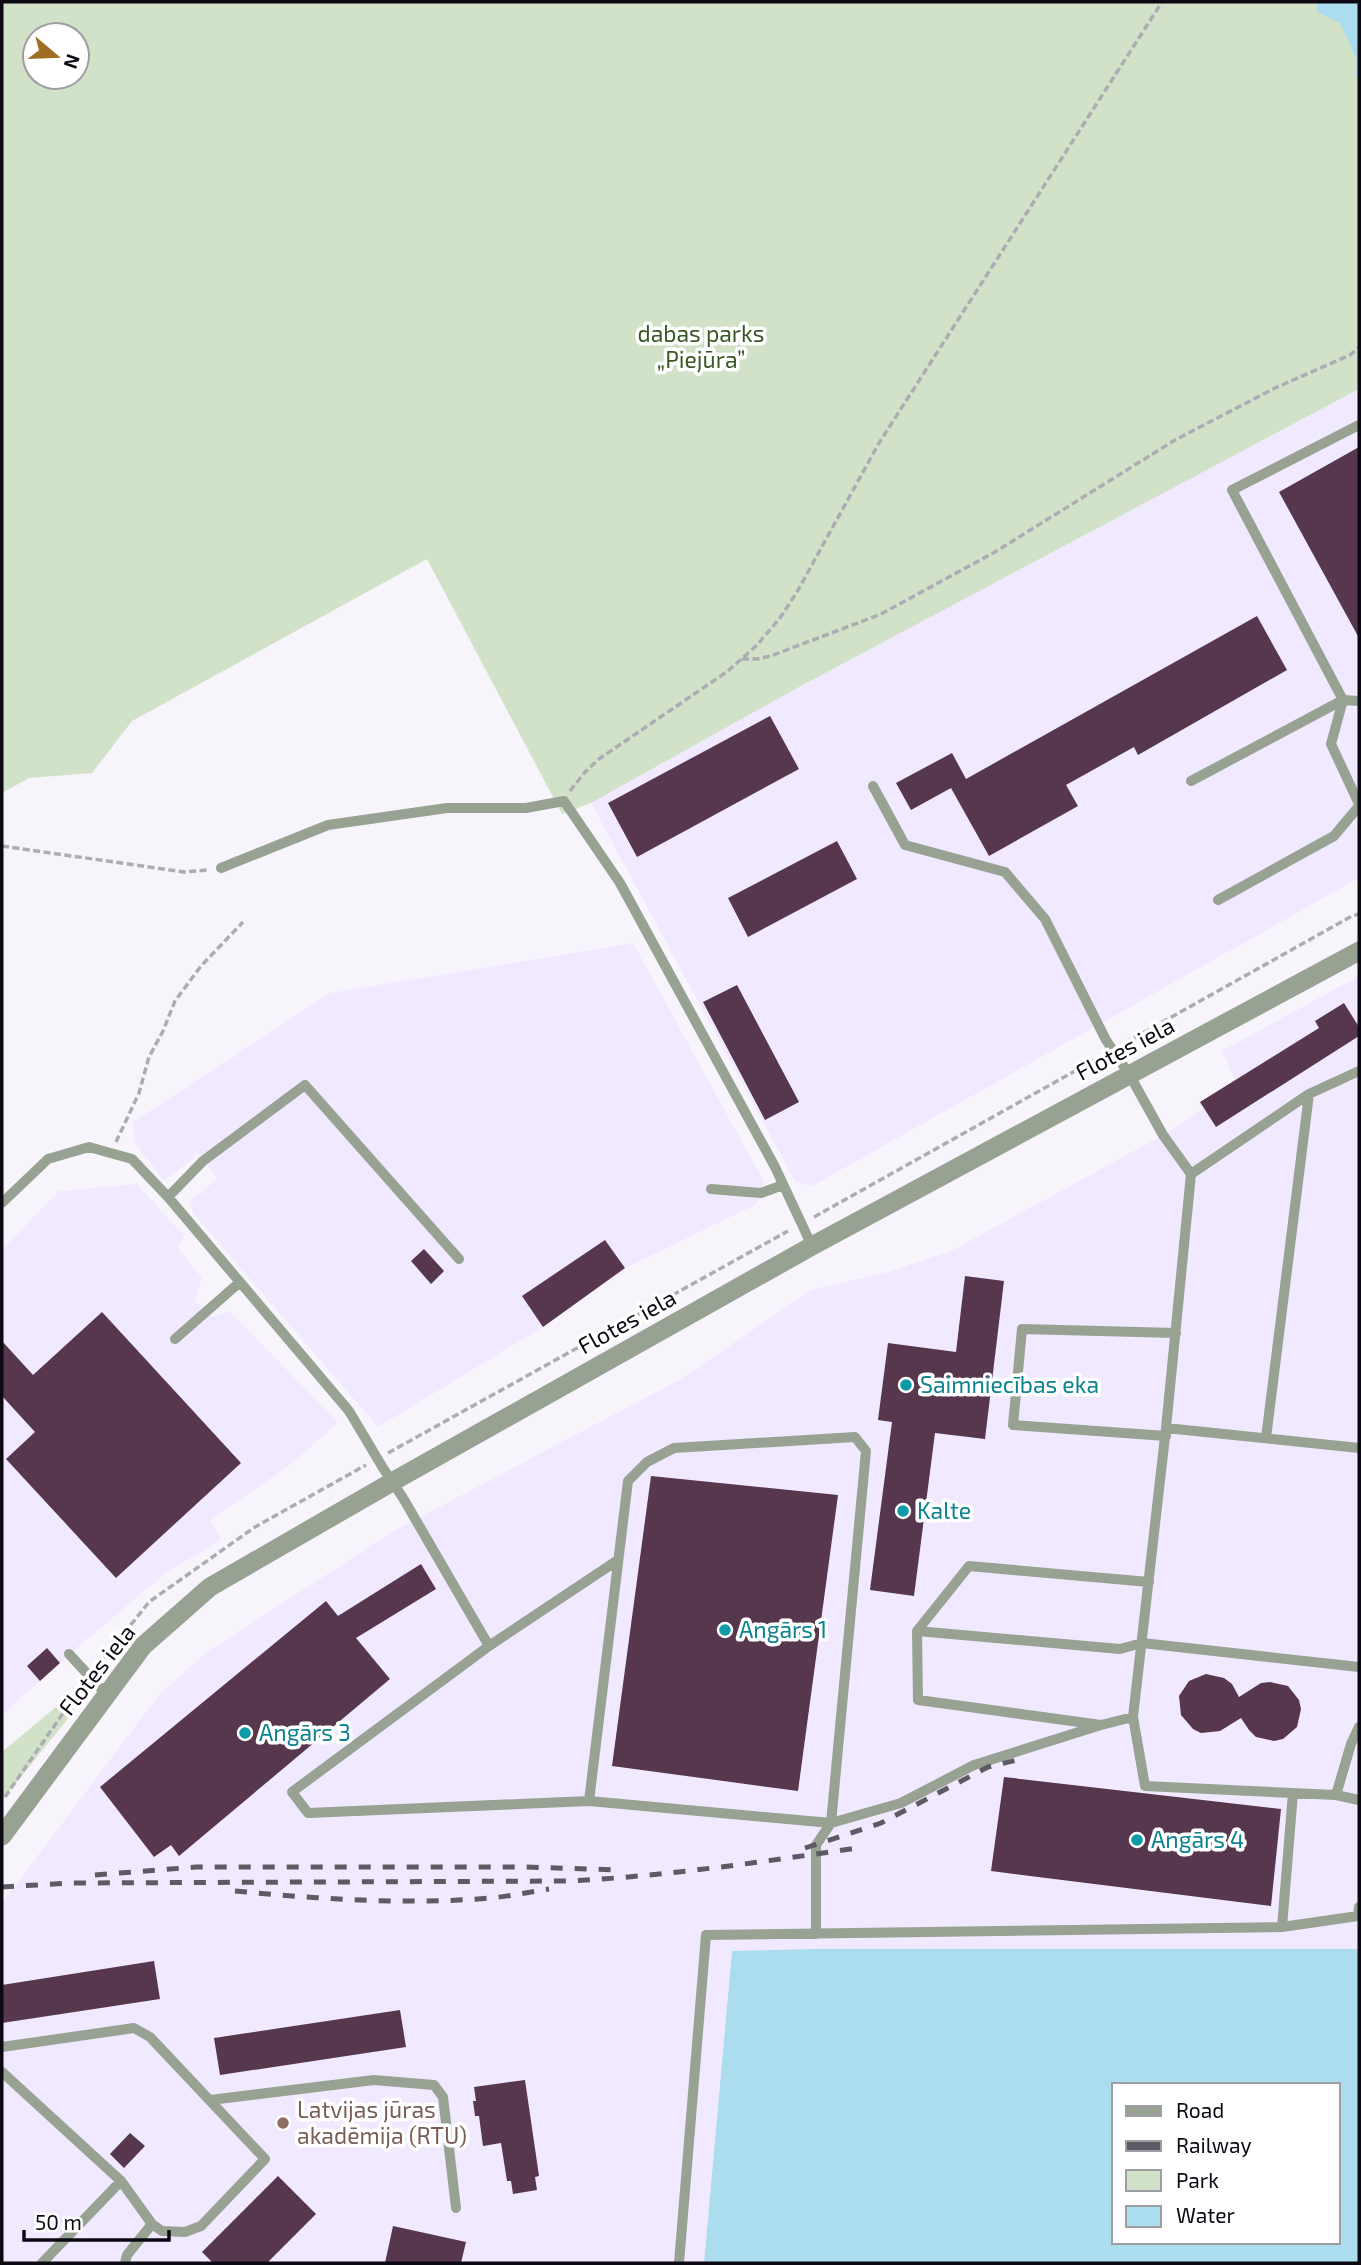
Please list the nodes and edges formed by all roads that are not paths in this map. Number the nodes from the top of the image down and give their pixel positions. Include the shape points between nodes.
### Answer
1 (1359, 425) edge
2 (1343, 700) junction
3 (1359, 701) edge
4 (1191, 781) dead end
5 (873, 786) dead end
6 (1359, 805) edge
7 (221, 869) road end
8 (1218, 900) dead end
9 (1359, 951) edge
10 (1359, 1071) edge
11 (1129, 1074) junction
12 (1309, 1094) junction
13 (1191, 1174) junction
14 (783, 1185) junction
15 (711, 1189) dead end
16 (167, 1197) junction
17 (2, 1203) edge
18 (812, 1246) junction
19 (459, 1259) dead end
20 (240, 1282) junction
21 (1176, 1333) junction
22 (174, 1339) dead end
23 (1166, 1432) junction
24 (1266, 1437) junction
25 (1359, 1448) edge
26 (392, 1482) junction
27 (618, 1560) junction
28 (1149, 1582) junction
29 (917, 1631) junction
30 (1142, 1643) junction
31 (489, 1646) junction
32 (69, 1654) dead end
33 (1359, 1667) edge
34 (107, 1695) junction
35 (1133, 1717) junction
36 (1101, 1725) junction
37 (1359, 1727) edge
38 (1293, 1793) junction
39 (1336, 1795) junction
40 (1359, 1800) edge
41 (589, 1801) junction
42 (831, 1823) junction
43 (2, 1836) edge
44 (1359, 1907) edge
45 (1282, 1927) junction
46 (816, 1934) junction
47 (2, 2047) edge
48 (2, 2072) edge
49 (210, 2100) junction
50 (121, 2180) junction
51 (456, 2208) dead end
52 (152, 2224) junction
53 (43, 2263) edge
54 (125, 2263) edge
55 (679, 2263) edge

1 - 2 lane via 1232,490
2 - 3 lane
2 - 4 lane
2 - 6 lane via 1331,744
5 - 11 lane via 905,845 1005,872 1045,919 1106,1040
6 - 8 lane via 1334,836
7 - 14 lane via 328,825 447,808 526,807 564,801 620,883
9 - 11 street, Flotes iela
10 - 12 lane
11 - 13 lane
11 - 18 street, Flotes iela
12 - 13 lane
12 - 24 lane
13 - 21 lane
14 - 15 lane via 761,1193
14 - 18 lane
16 - 17 lane via 132,1159 89,1147 48,1159
16 - 19 lane via 203,1161 305,1085
16 - 20 lane
18 - 26 street, Flotes iela
20 - 22 lane
20 - 26 lane via 349,1411
21 - 23 lane
21 - 23 lane via 1022,1329 1013,1425
23 - 24 lane
23 - 28 lane
24 - 25 lane
26 - 31 lane
26 - 34 street, Flotes iela via 210,1587 143,1646
27 - 31 lane
27 - 41 lane
27 - 42 lane via 628,1481 646,1462 674,1448 855,1437 866,1451
28 - 29 lane via 970,1566
28 - 30 lane
29 - 30 lane via 1120,1649
29 - 36 lane via 918,1700
30 - 33 lane
30 - 35 lane
31 - 41 lane via 292,1792 308,1813
32 - 34 lane
34 - 43 street, Flotes iela
35 - 36 lane
35 - 38 lane via 1145,1786
36 - 42 lane via 974,1765 901,1804
37 - 39 lane
38 - 39 lane
38 - 45 lane
39 - 40 lane
41 - 42 lane
42 - 46 lane via 816,1845
44 - 45 lane via 1359,1916
45 - 46 lane
46 - 55 lane via 706,1936
47 - 49 lane via 134,2028 150,2037
48 - 50 lane
49 - 51 lane via 374,2080 434,2085 443,2097
49 - 52 lane via 265,2159 201,2226 185,2232 162,2231
50 - 52 lane
50 - 53 lane
52 - 54 lane

